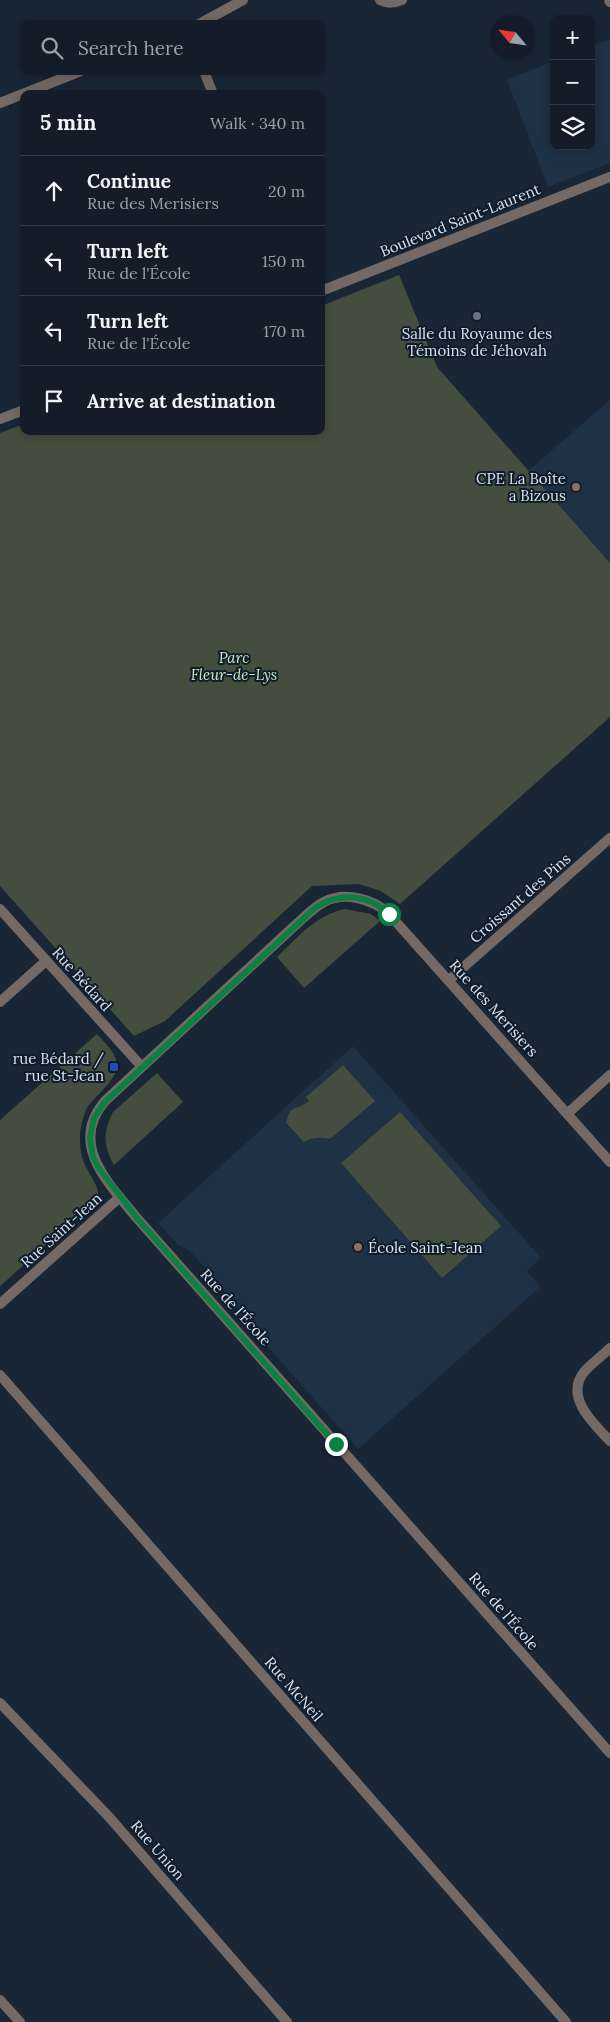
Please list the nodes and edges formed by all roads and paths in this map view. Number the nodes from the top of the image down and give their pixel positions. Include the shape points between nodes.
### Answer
1 (244, 0) edge
2 (380, 0) edge
3 (402, 0) edge
4 (206, 20) edge
5 (71, 75) edge
6 (205, 75) edge
7 (34, 90) edge
8 (211, 90) edge
9 (20, 95) edge
10 (0, 103) edge
11 (610, 177) edge
12 (325, 289) edge
13 (20, 412) edge
14 (0, 419) edge
15 (610, 838) edge
16 (342, 898) joint
17 (0, 909) edge
18 (46, 961) junction
19 (449, 980) junction
20 (0, 1002) edge
21 (142, 1067) junction
22 (610, 1076) edge
23 (567, 1114) junction
24 (610, 1162) edge
25 (120, 1198) junction
26 (0, 1304) edge
27 (610, 1348) edge
28 (0, 1375) edge
29 (610, 1441) edge
30 (0, 1703) edge
31 (610, 1753) edge
32 (0, 2000) edge
33 (20, 2022) edge
34 (287, 2022) edge
35 (566, 2022) edge

1 - 4 street
2 - 3 street via 386,3
5 - 7 street
6 - 8 street
9 - 10 street
11 - 12 street, Boulevard Saint-Laurent
13 - 14 street
15 - 19 street, Croissant des Pins
16 - 19 street, Rue des Merisiers via 361,898 383,908
16 - 21 street, Rue de l'École via 330,899 315,908
17 - 18 street, Rue Bédard
18 - 20 street
18 - 21 street, Rue Bédard
19 - 23 street, Rue des Merisiers
21 - 25 street, Rue de l'École via 99,1108 91,1127 93,1157
22 - 23 street
23 - 24 street, Rue des Merisiers
25 - 26 street, Rue Saint-Jean
25 - 31 street, Rue de l'École
27 - 29 street via 583,1373 578,1394 579,1403 587,1415
28 - 35 street, Rue McNeil
30 - 34 street, Rue Union via 110,1818
32 - 33 street

